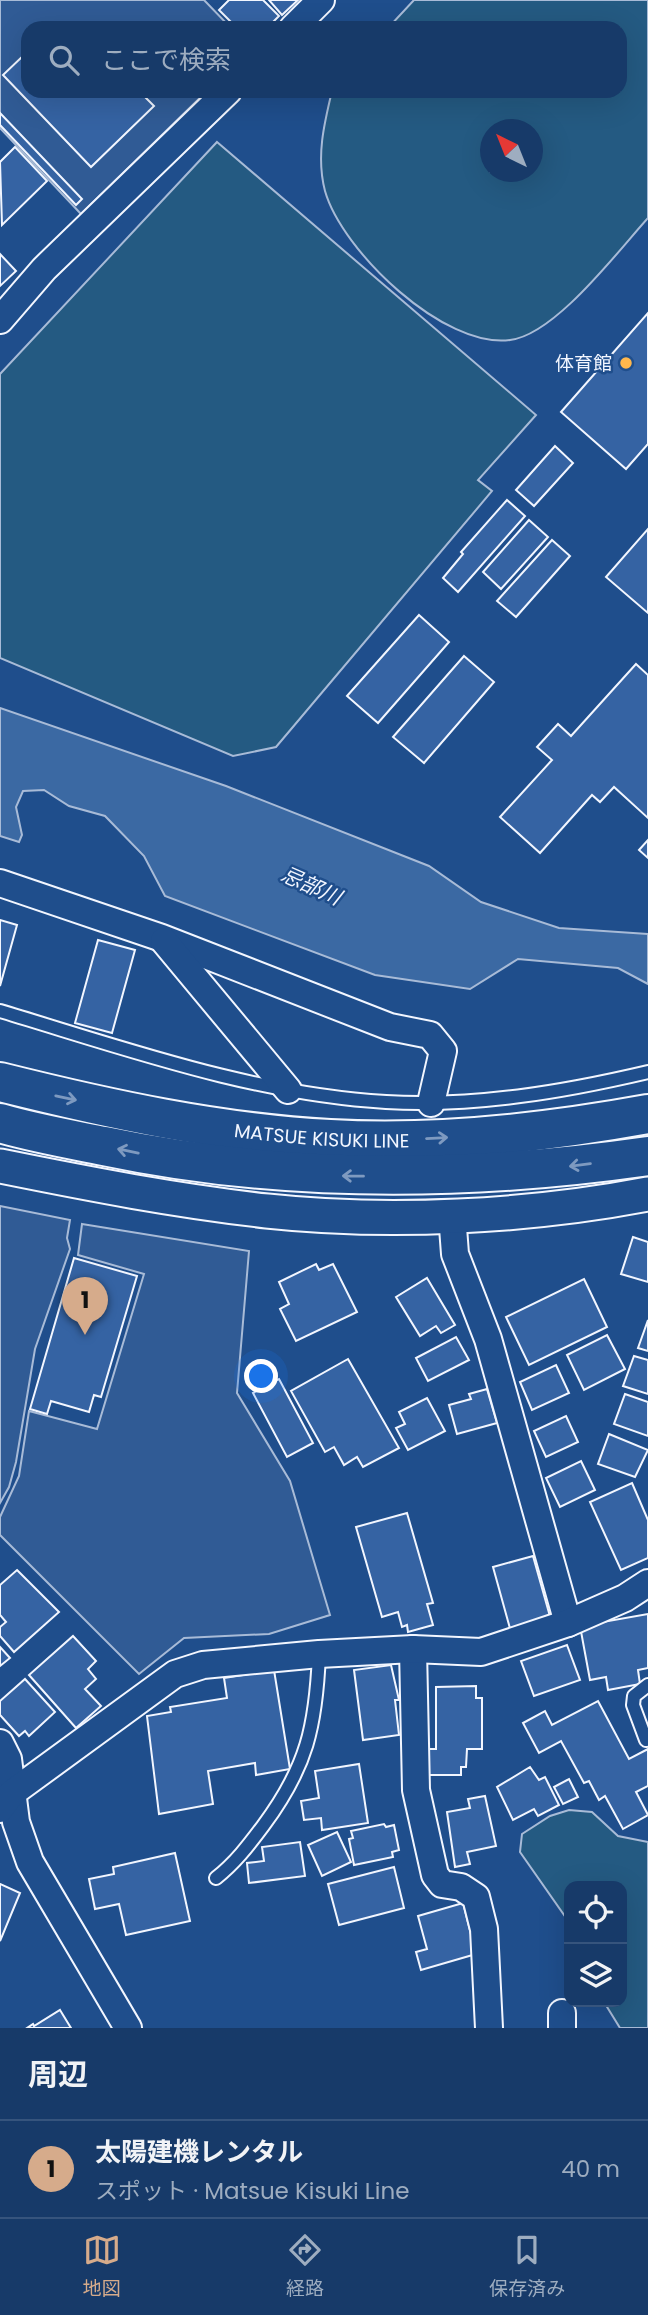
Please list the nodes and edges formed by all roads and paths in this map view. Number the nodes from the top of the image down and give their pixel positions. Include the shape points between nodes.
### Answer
1 (321, 0) edge
2 (300, 21) edge
3 (221, 98) edge
4 (0, 320) edge
5 (0, 883) edge
6 (162, 938) junction
7 (0, 1011) edge
8 (648, 1072) edge
9 (0, 1082) edge
10 (288, 1090) junction
11 (431, 1103) junction
12 (648, 1114) edge
13 (0, 1122) edge
14 (648, 1156) edge
15 (0, 1167) edge
16 (648, 1194) edge
17 (452, 1214) junction
18 (648, 1583) edge
19 (568, 1623) junction
20 (413, 1649) junction
21 (318, 1654) junction
22 (648, 1685) edge
23 (646, 1740) dead end
24 (0, 1743) edge
25 (6, 1801) edge
26 (216, 1878) dead end
27 (128, 2028) edge
28 (489, 2028) edge

1 - 2 street
3 - 4 street via 44,270
5 - 6 street
6 - 10 street
6 - 11 street via 390,1027 430,1035 443,1051
7 - 10 lane via 186,1067
8 - 11 lane via 576,1089
9 -> 12 main road, MATSUE KISUKI LINE via 160,1118 332,1139 502,1135
10 - 11 lane
14 -> 13 main road, MATSUE KISUKI LINE via 505,1174 353,1177 156,1157
15 - 17 street via 270,1211
16 - 17 street
17 - 19 street via 455,1254 488,1339
18 - 19 street
19 - 20 street via 481,1652
20 - 21 street
20 - 28 street via 416,1790 435,1875 442,1884 461,1886 476,1897 484,1929
21 - 25 street via 203,1665 175,1674
21 - 26 lane via 311,1733 299,1771 236,1862
22 - 23 lane via 634,1696 633,1705
24 - 25 street via 8,1759
25 - 27 street via 30,1862

